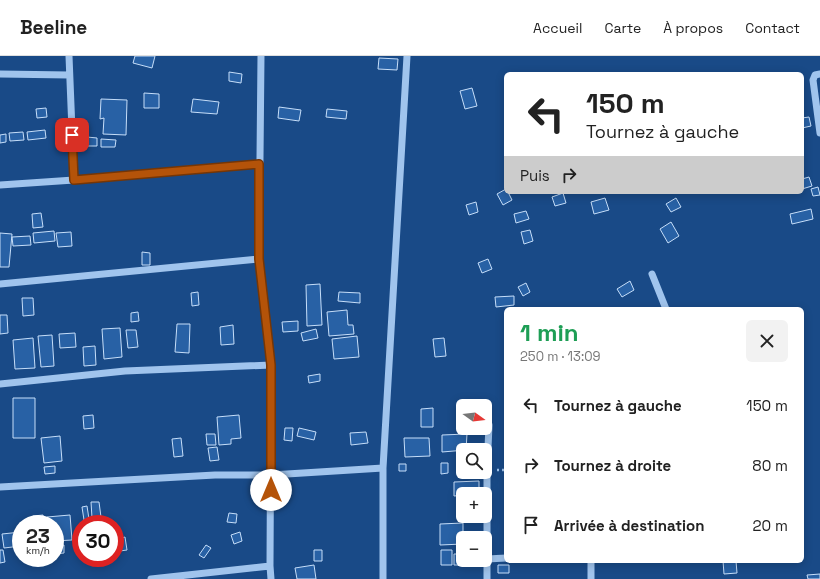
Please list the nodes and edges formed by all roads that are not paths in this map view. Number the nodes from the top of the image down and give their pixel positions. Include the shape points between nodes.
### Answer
1 (69, 56) edge
2 (261, 56) edge
3 (407, 56) edge
4 (0, 74) edge
5 (820, 74) edge
6 (69, 75) junction
7 (820, 133) edge
8 (259, 164) junction
9 (74, 180) junction
10 (0, 185) edge
11 (259, 259) junction
12 (652, 274) dead end
13 (0, 284) edge
14 (665, 307) edge
15 (271, 365) junction
16 (0, 384) edge
17 (488, 435) edge
18 (383, 468) junction
19 (271, 475) junction
20 (0, 487) edge
21 (487, 531) edge
22 (504, 558) edge
23 (492, 559) edge
24 (591, 563) edge
25 (270, 566) junction
26 (487, 567) edge
27 (151, 579) edge
28 (271, 579) edge
29 (383, 579) edge
30 (487, 579) edge
31 (591, 579) edge

1 - 6 street
2 - 8 street
3 - 18 street
4 - 6 street
5 - 7 street via 815,75 813,80
6 - 9 street
8 - 9 street
8 - 11 street
9 - 10 street
11 - 13 street
11 - 15 street
12 - 14 street
15 - 16 street via 125,371
15 - 19 street
17 - 21 street
18 - 19 street
18 - 29 street
19 - 20 street via 215,475
19 - 25 street
22 - 23 street
24 - 31 street
25 - 27 street
25 - 28 street
26 - 30 street

